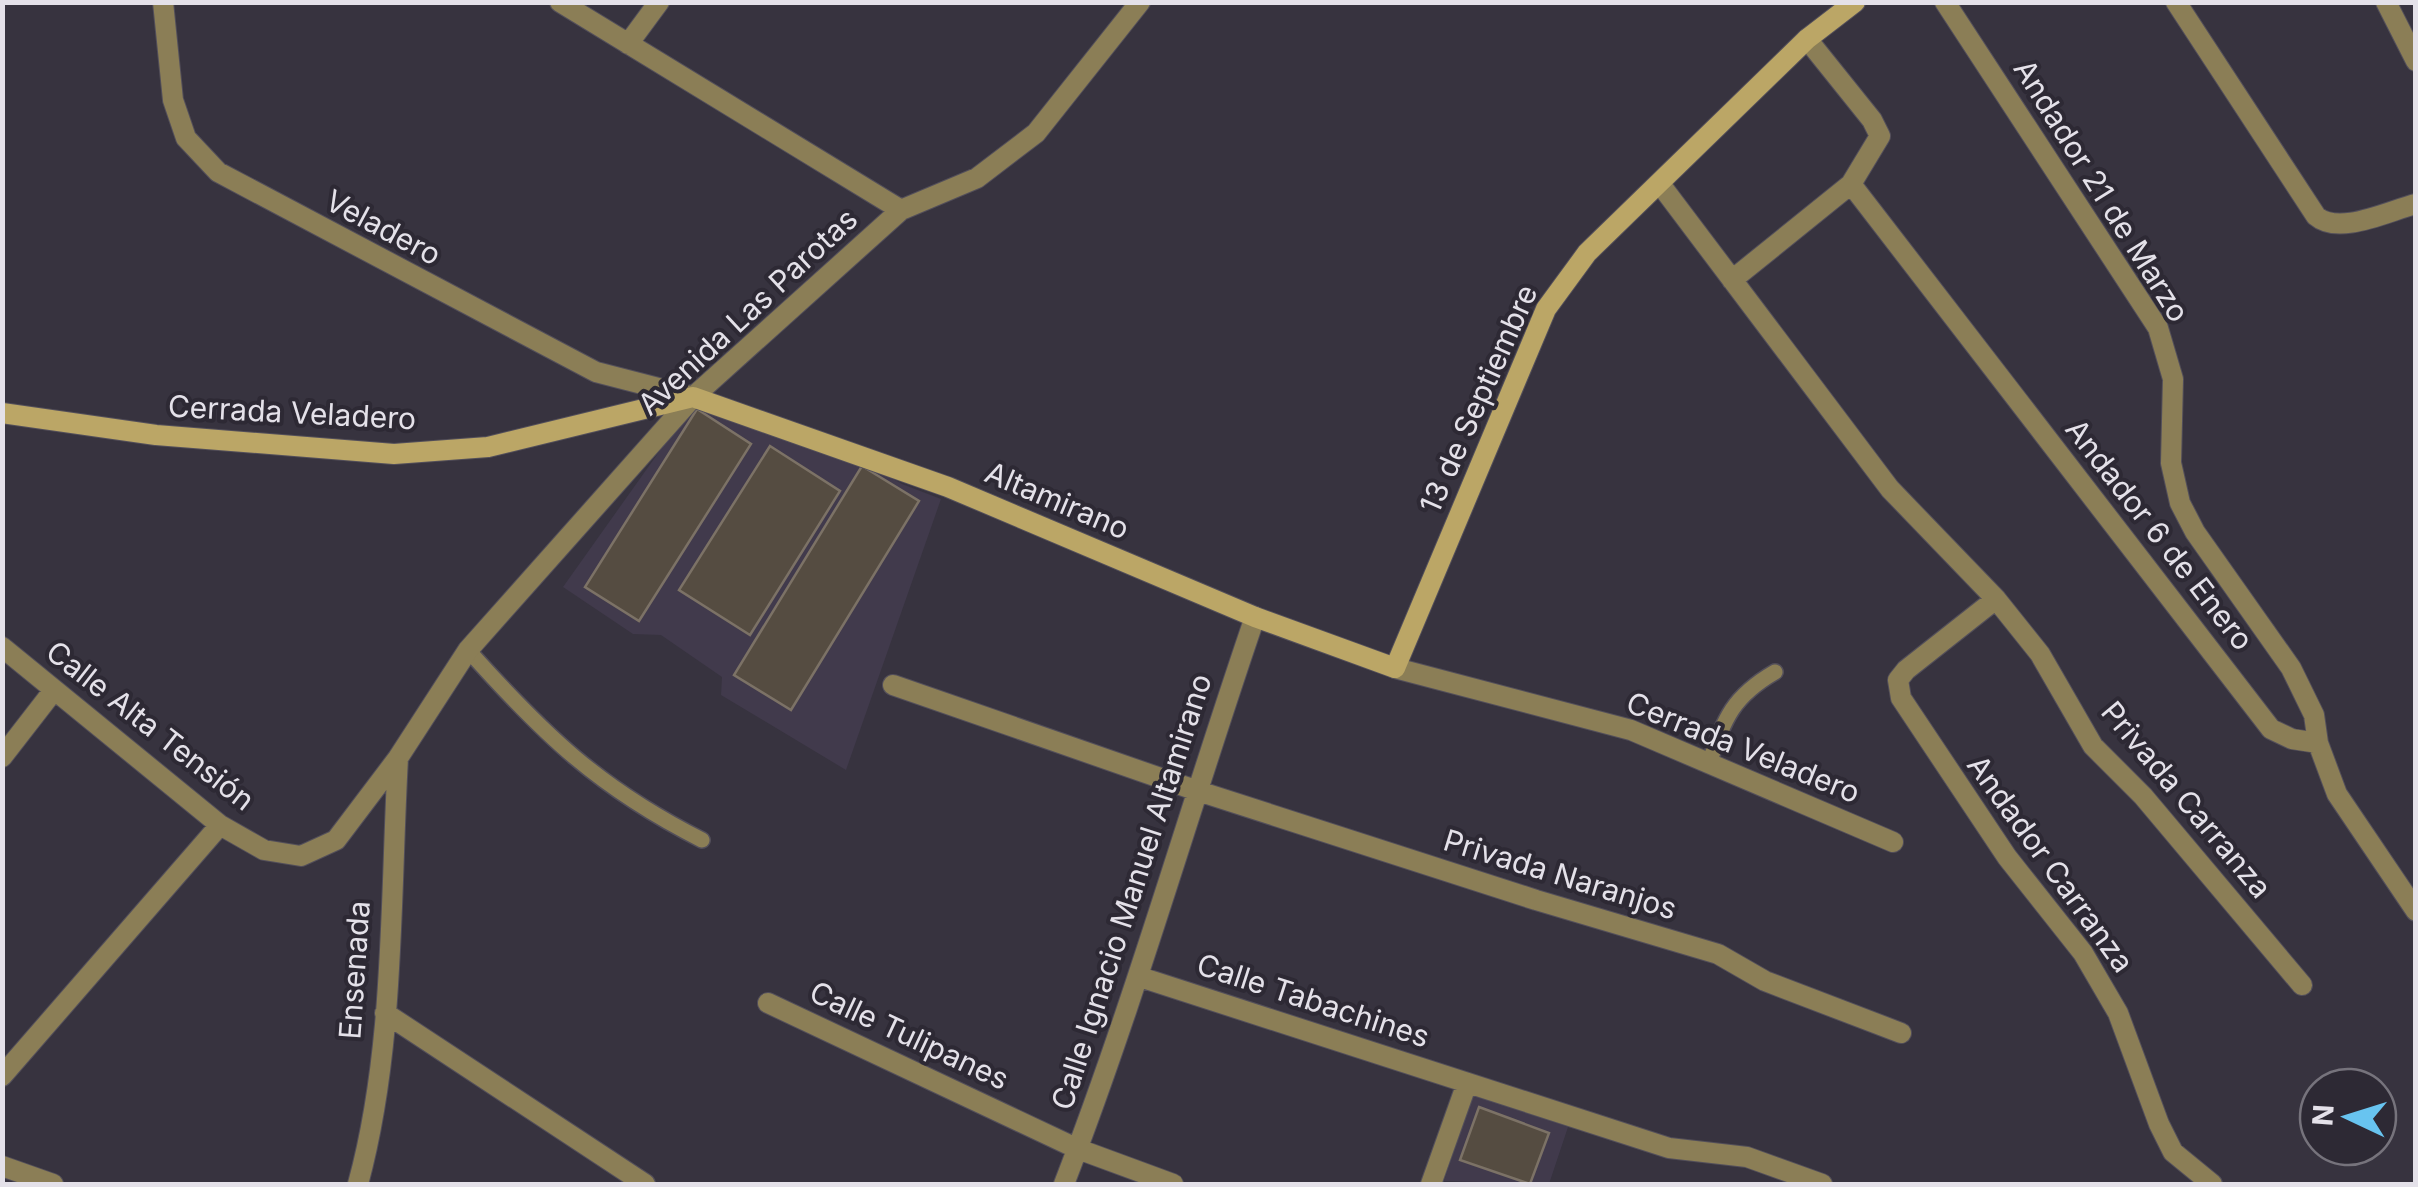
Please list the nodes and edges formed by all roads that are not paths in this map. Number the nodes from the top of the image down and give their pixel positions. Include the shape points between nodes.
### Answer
1 (163, 2) edge
2 (560, 2) edge
3 (659, 2) edge
4 (1140, 2) edge
5 (1855, 2) edge
6 (1945, 2) edge
7 (2176, 2) edge
8 (2386, 2) edge
9 (1807, 39) junction
10 (628, 44) junction
11 (2416, 61) edge
12 (1660, 184) junction
13 (1851, 184) junction
14 (2416, 204) edge
15 (900, 210) junction
16 (1732, 280) junction
17 (693, 398) junction
18 (2, 413) edge
19 (1996, 599) junction
20 (1254, 617) junction
21 (2, 646) edge
22 (468, 650) junction
23 (1395, 668) junction
24 (1775, 672) dead end
25 (893, 686) dead end
26 (54, 690) junction
27 (2318, 743) junction
28 (2, 757) edge
29 (398, 758) junction
30 (1709, 763) junction
31 (1196, 790) junction
32 (220, 825) junction
33 (702, 840) dead end
34 (1893, 842) dead end
35 (2416, 912) edge
36 (1140, 977) junction
37 (2302, 984) dead end
38 (768, 1003) dead end
39 (384, 1012) junction
40 (1901, 1033) dead end
41 (2, 1076) edge
42 (1467, 1083) junction
43 (1078, 1149) junction
44 (2, 1166) edge
45 (53, 1184) edge
46 (358, 1184) edge
47 (645, 1184) edge
48 (1064, 1184) edge
49 (1173, 1184) edge
50 (1432, 1184) edge
51 (1822, 1184) edge
52 (2212, 1184) edge

1 - 17 street, Veladero via 173,100 186,138 218,172 596,372
2 - 10 street
3 - 10 street
4 - 15 street, Avenida Las Parotas via 1036,134 977,178
5 - 9 street, 13 de Septiembre
6 - 27 street, Andador 21 de Marzo via 2158,328 2172,379 2170,463 2180,503 2291,668 2314,715
7 - 14 street via 2325,224
8 - 11 street
9 - 12 street, 13 de Septiembre
9 - 13 street via 1880,136
10 - 15 street
12 - 16 street
12 - 23 street, 13 de Septiembre via 1588,253 1546,309
13 - 16 street
13 - 27 street, Andador 6 de Enero via 2271,729
15 - 17 street, Avenida Las Parotas
16 - 19 street via 1890,489
17 - 18 street, Cerrada Veladero via 488,447 394,454 156,435
17 - 20 street, Altamirano via 948,488
17 - 22 street, Avenida Las Parotas
19 - 37 street, Privada Carranza via 2040,654 2093,746
19 - 52 street, Andador Carranza via 1898,680 1900,698 1945,770 2083,954 2118,1013 2173,1152
20 - 23 street, Altamirano
20 - 31 street, Calle Ignacio Manuel Altamirano
21 - 26 street, Calle Alta Tensión
22 - 29 street, Avenida Las Parotas
22 - 33 lane via 588,772
23 - 30 street, Cerrada Veladero via 1631,730
24 - 30 lane via 1745,690 1724,720
25 - 31 street, Privada Naranjos
26 - 28 street
26 - 32 street, Calle Alta Tensión
27 - 35 street via 2337,794
29 - 32 street, Calle Alta Tensión via 336,840 301,856 264,850
29 - 39 street, Ensenada
30 - 34 street, Cerrada Veladero
31 - 36 street, Calle Ignacio Manuel Altamirano
31 - 40 street, Privada Naranjos via 1718,954 1765,981
32 - 41 street
36 - 42 street, Calle Tabachines
36 - 43 street, Calle Ignacio Manuel Altamirano
38 - 43 street, Calle Tulipanes
39 - 46 street, Ensenada via 370,1140
39 - 47 street
42 - 50 street
42 - 51 street, Calle Tabachines via 1669,1148 1747,1157
43 - 48 street, Calle Ignacio Manuel Altamirano
43 - 49 street, Calle Tulipanes
44 - 45 street

